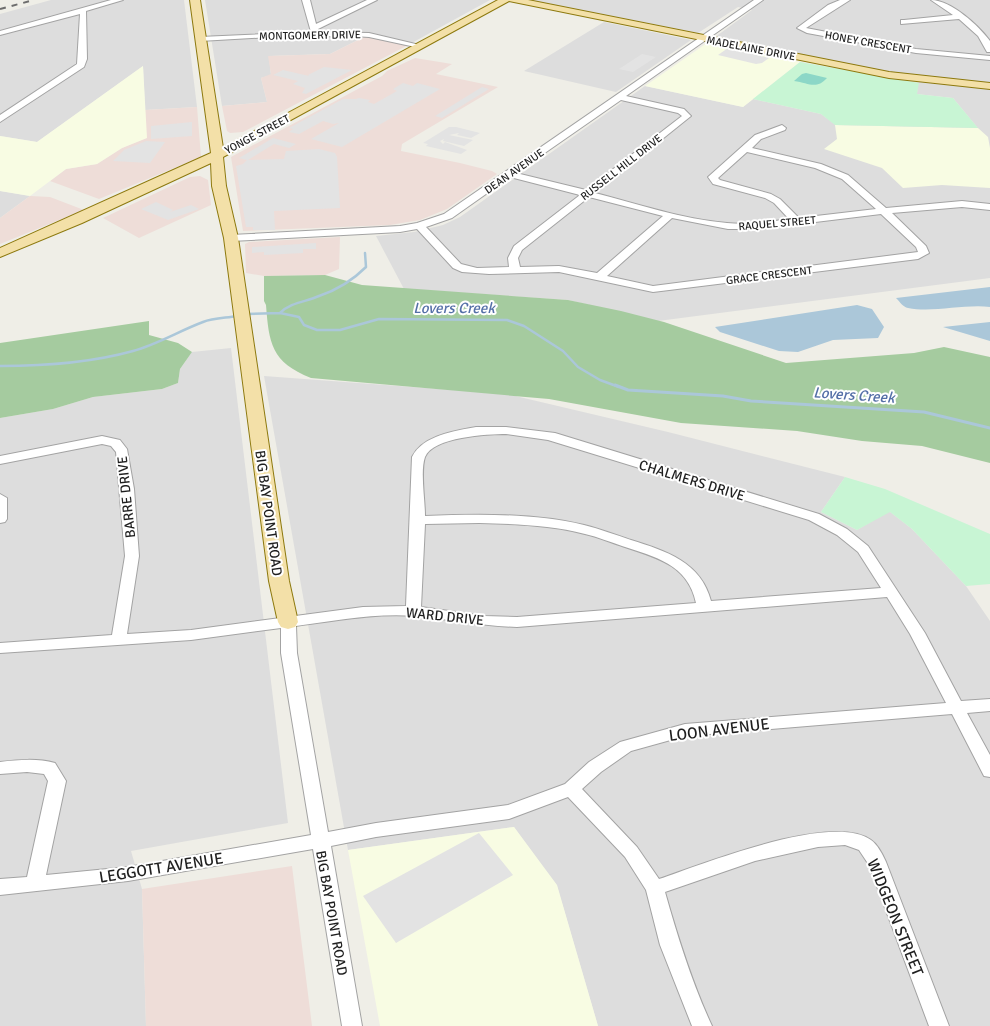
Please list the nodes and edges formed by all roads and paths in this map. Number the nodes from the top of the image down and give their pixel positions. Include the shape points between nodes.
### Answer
1 (119, 0) edge
2 (195, 0) edge
3 (306, 0) edge
4 (373, 0) edge
5 (505, 0) edge
6 (513, 0) edge
7 (759, 0) edge
8 (846, 0) edge
9 (935, 0) edge
10 (79, 12) junction
11 (959, 17) junction
12 (904, 22) dead end
13 (315, 31) junction
14 (0, 33) edge
15 (703, 38) junction
16 (200, 39) junction
17 (420, 46) junction
18 (990, 50) edge
19 (990, 58) edge
20 (990, 86) edge
21 (619, 97) junction
22 (0, 119) edge
23 (782, 128) dead end
24 (214, 129) junction
25 (265, 130) junction
26 (746, 149) junction
27 (217, 156) junction
28 (510, 174) junction
29 (173, 176) junction
30 (219, 186) junction
31 (588, 194) junction
32 (990, 207) edge
33 (884, 211) junction
34 (670, 215) junction
35 (797, 222) junction
36 (419, 226) junction
37 (232, 238) junction
38 (0, 253) edge
39 (514, 270) junction
40 (600, 276) junction
41 (0, 460) edge
42 (0, 498) edge
43 (0, 519) edge
44 (419, 520) junction
45 (891, 592) junction
46 (705, 608) junction
47 (413, 611) junction
48 (288, 622) junction
49 (119, 639) junction
50 (0, 648) edge
51 (990, 705) edge
52 (957, 708) junction
53 (0, 768) edge
54 (990, 771) edge
55 (571, 789) junction
56 (320, 842) junction
57 (35, 884) junction
58 (0, 888) edge
59 (655, 888) junction
60 (352, 1026) edge
61 (702, 1026) edge
62 (938, 1026) edge

1 - 10 street
2 - 16 main road, BIG BAY POINT ROAD
3 - 13 street
4 - 13 street
5 - 17 main road, YONGE STREET
6 - 15 main road, MADELAINE DRIVE
7 - 15 street, DEAN AVENUE
8 - 19 street, HONEY CRESCENT via 801,28 914,51
9 - 11 street
10 - 14 street
10 - 22 street via 84,13 81,65
11 - 12 street
11 - 18 street via 980,34
13 - 16 street, MONTGOMERY DRIVE
13 - 17 street, MONTGOMERY DRIVE via 369,35
15 - 20 main road, MADELAINE DRIVE via 899,77
15 - 21 street, DEAN AVENUE
16 - 24 main road, BIG BAY POINT ROAD
17 - 25 main road, YONGE STREET
21 - 28 street, DEAN AVENUE
21 - 31 street, RUSSELL HILL DRIVE via 681,111 687,116
23 - 26 street via 758,137
24 - 25 main road via 221,137 228,138
24 - 27 main road, BIG BAY POINT ROAD
25 - 27 main road, YONGE STREET
26 - 33 street, GRACE CRESCENT via 834,171 854,183
26 - 35 street via 715,175 714,180 768,196
27 - 29 main road, YONGE STREET
27 - 30 main road, BIG BAY POINT ROAD
28 - 31 street, RAQUEL STREET
28 - 36 street, DEAN AVENUE via 454,213
29 - 30 main road via 210,174
29 - 38 main road, YONGE STREET
30 - 37 main road, BIG BAY POINT ROAD
31 - 34 street, RAQUEL STREET
31 - 39 street, RUSSELL HILL DRIVE via 518,248 513,258
32 - 33 street, RAQUEL STREET via 946,204
33 - 35 street, RAQUEL STREET
33 - 40 street, GRACE CRESCENT via 921,246 924,253 662,289 638,287
34 - 35 street, RAQUEL STREET via 728,226
34 - 40 street
36 - 37 street, DEAN AVENUE
36 - 39 street, GRACE CRESCENT via 460,269
37 - 48 main road, BIG BAY POINT ROAD via 279,581
39 - 40 street, GRACE CRESCENT via 558,269
41 - 49 street, BARRE DRIVE via 102,440 115,443 122,452 132,556
42 - 43 street
44 - 45 street, CHALMERS DRIVE via 418,460 423,449 462,433 490,430 526,432 550,436 814,518 842,532 862,549
44 - 46 street via 521,520 580,528 662,555 681,565 703,592
44 - 47 street, CHALMERS DRIVE
45 - 46 street, WARD DRIVE
45 - 52 street, CHALMERS DRIVE
46 - 47 street, WARD DRIVE via 517,622
47 - 48 street, WARD DRIVE via 363,612
48 - 49 street, WARD DRIVE via 191,635
48 - 56 street, BIG BAY POINT ROAD via 289,653
49 - 50 street, WARD DRIVE
51 - 52 street, LOON AVENUE
52 - 54 street, CHALMERS DRIVE
52 - 55 street, LOON AVENUE via 685,730 626,746 595,767
53 - 57 street via 49,768 57,781
55 - 56 street, LOON AVENUE via 509,812 376,830
55 - 59 street via 631,852
56 - 57 street, LEGGOTT AVENUE via 128,874
56 - 60 street, BIG BAY POINT ROAD
57 - 58 street, LEGGOTT AVENUE
59 - 61 street via 670,945
59 - 62 street, WIDGEON STREET via 754,854 818,840 846,838 865,845 877,862

